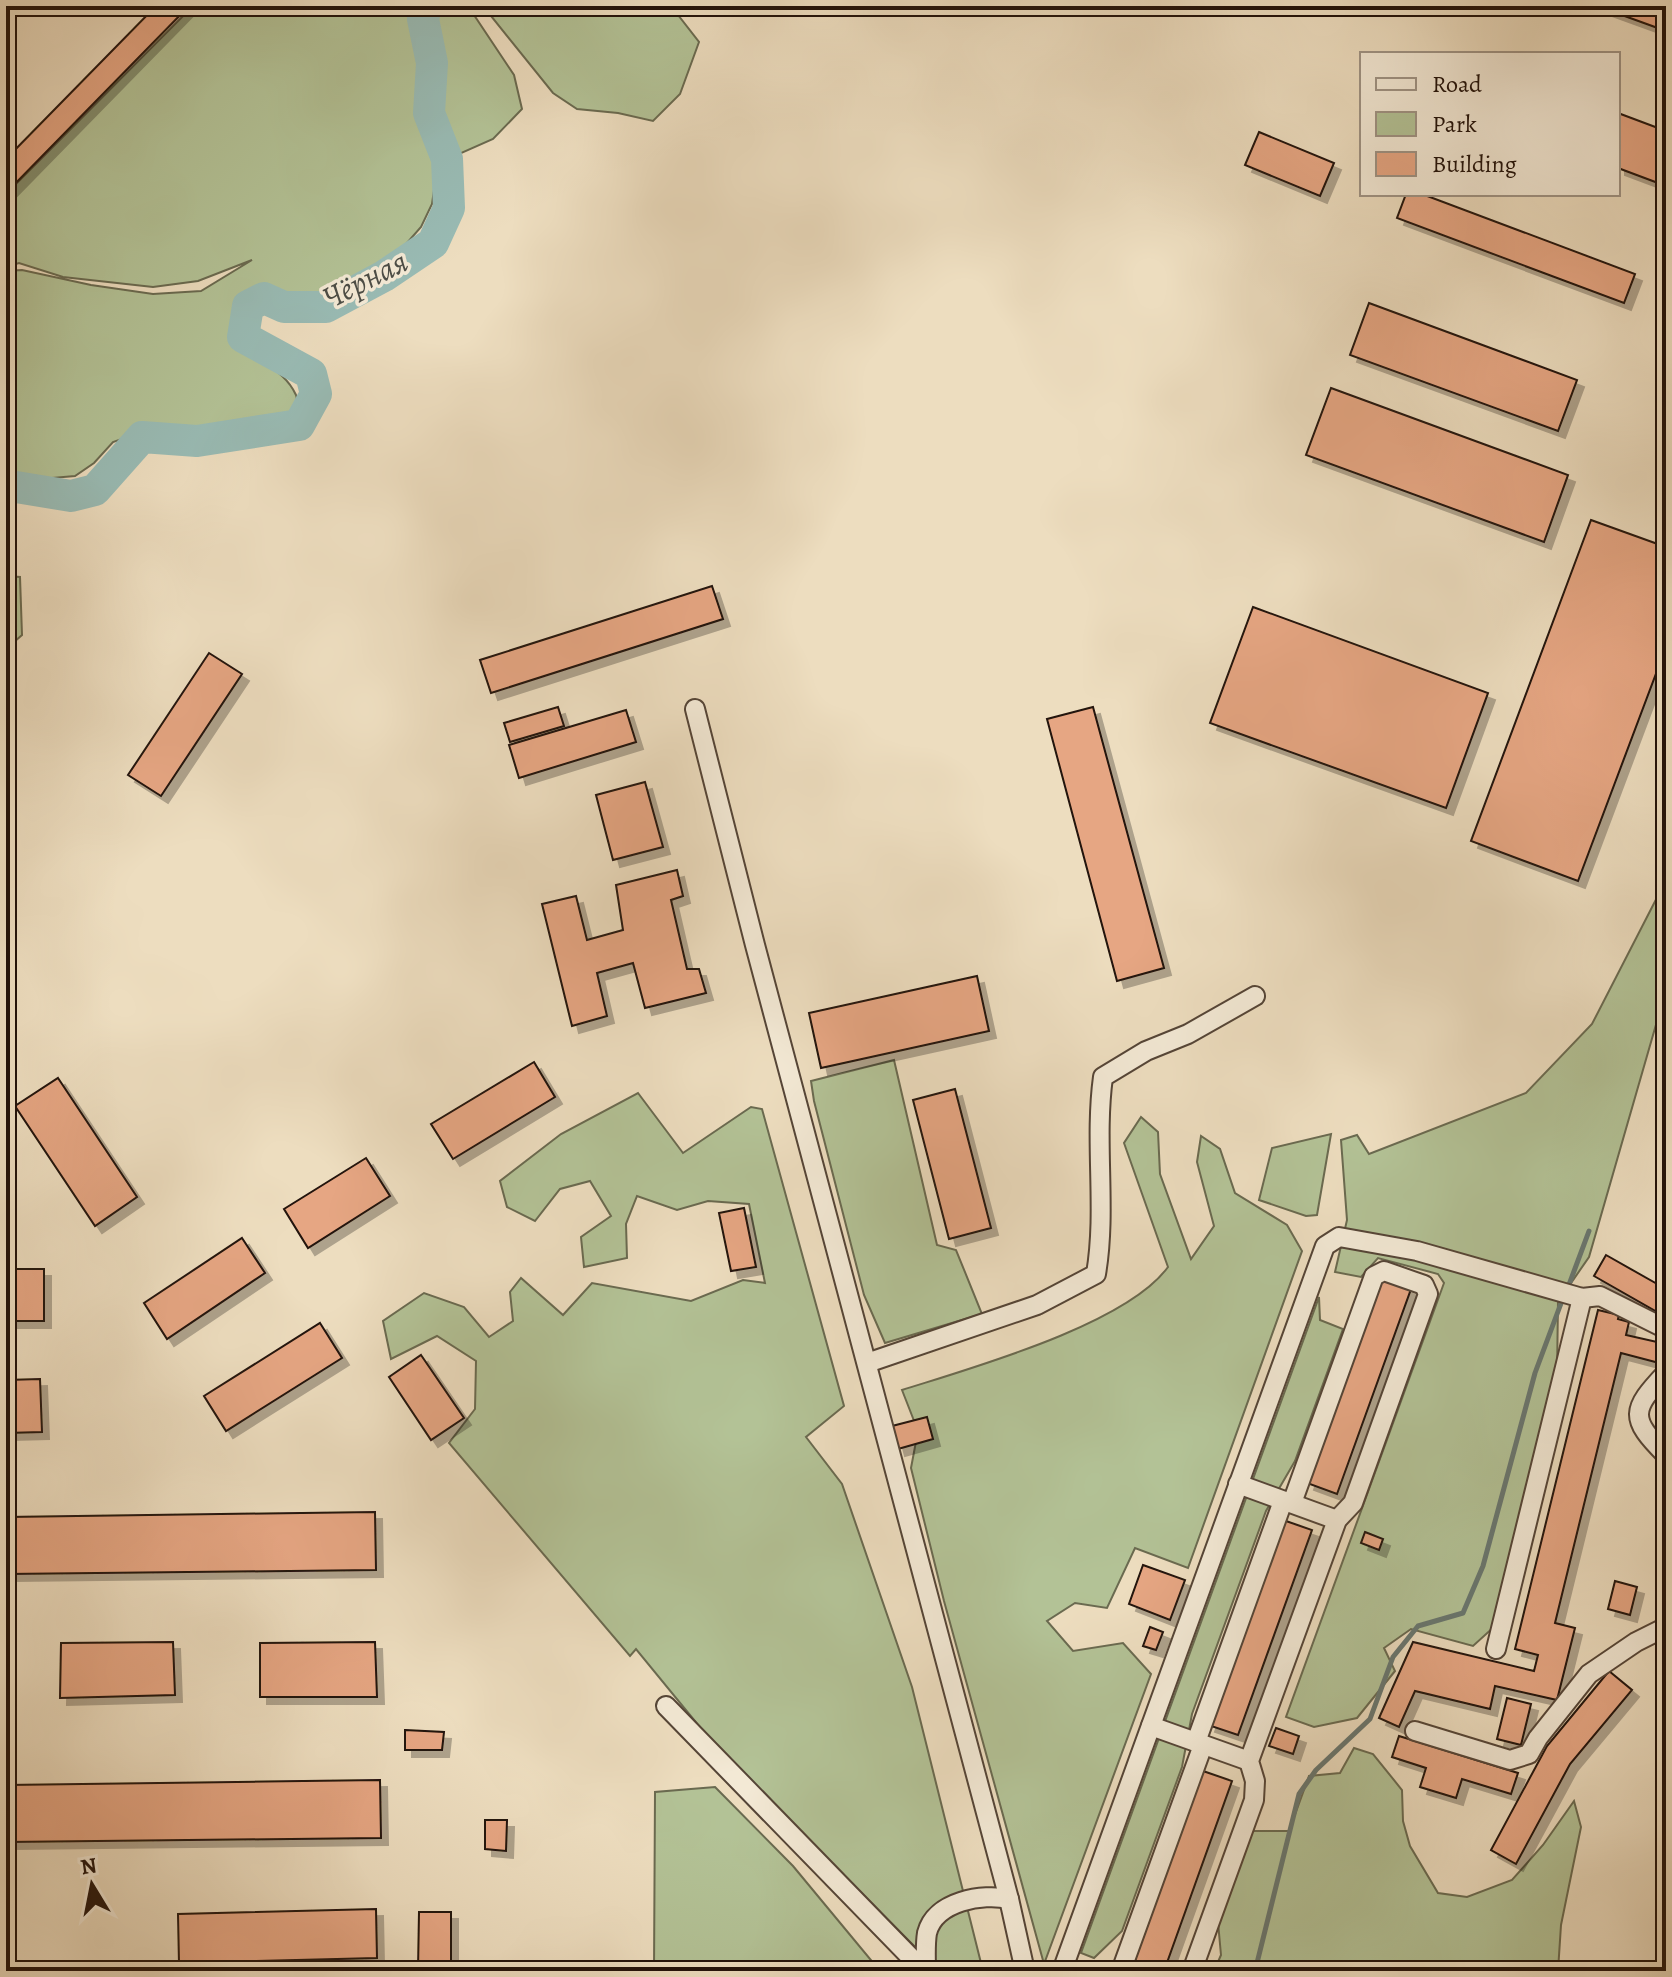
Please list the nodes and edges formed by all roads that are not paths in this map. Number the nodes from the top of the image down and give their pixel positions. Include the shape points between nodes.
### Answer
1 (695, 709) dead end
2 (1255, 996) dead end
3 (1439, 1257) junction
4 (1426, 1288) junction
5 (1582, 1298) junction
6 (1666, 1329) edge
7 (867, 1363) junction
8 (1666, 1373) edge
9 (1666, 1455) edge
10 (1238, 1484) junction
11 (1287, 1502) junction
12 (1337, 1520) junction
13 (1666, 1627) edge
14 (1496, 1649) dead end
15 (666, 1706) dead end
16 (1151, 1726) junction
17 (1415, 1731) dead end
18 (1200, 1743) junction
19 (1249, 1761) junction
20 (1009, 1899) junction
21 (1070, 1969) edge
22 (925, 1971) edge
23 (1025, 1971) edge
24 (1121, 1971) edge
25 (1192, 1971) edge

1 - 7 street
2 - 7 street via 1103,1077 1101,1246 1096,1274 1037,1305
3 - 4 street
3 - 5 street
3 - 10 street via 1339,1237 1325,1246
4 - 11 street via 1384,1271 1374,1276
4 - 12 street via 1353,1503
5 - 6 street via 1600,1296
5 - 14 street
7 - 20 street
8 - 9 street via 1642,1398 1638,1417 1645,1434
10 - 11 street
10 - 16 street
11 - 12 street
11 - 18 street
12 - 19 street
13 - 17 street via 1589,1674 1529,1754 1519,1759
15 - 22 street
16 - 18 street
16 - 21 street
18 - 19 street
18 - 24 street
19 - 25 street via 1254,1800
20 - 22 street via 959,1902 937,1916 928,1930
20 - 23 street

